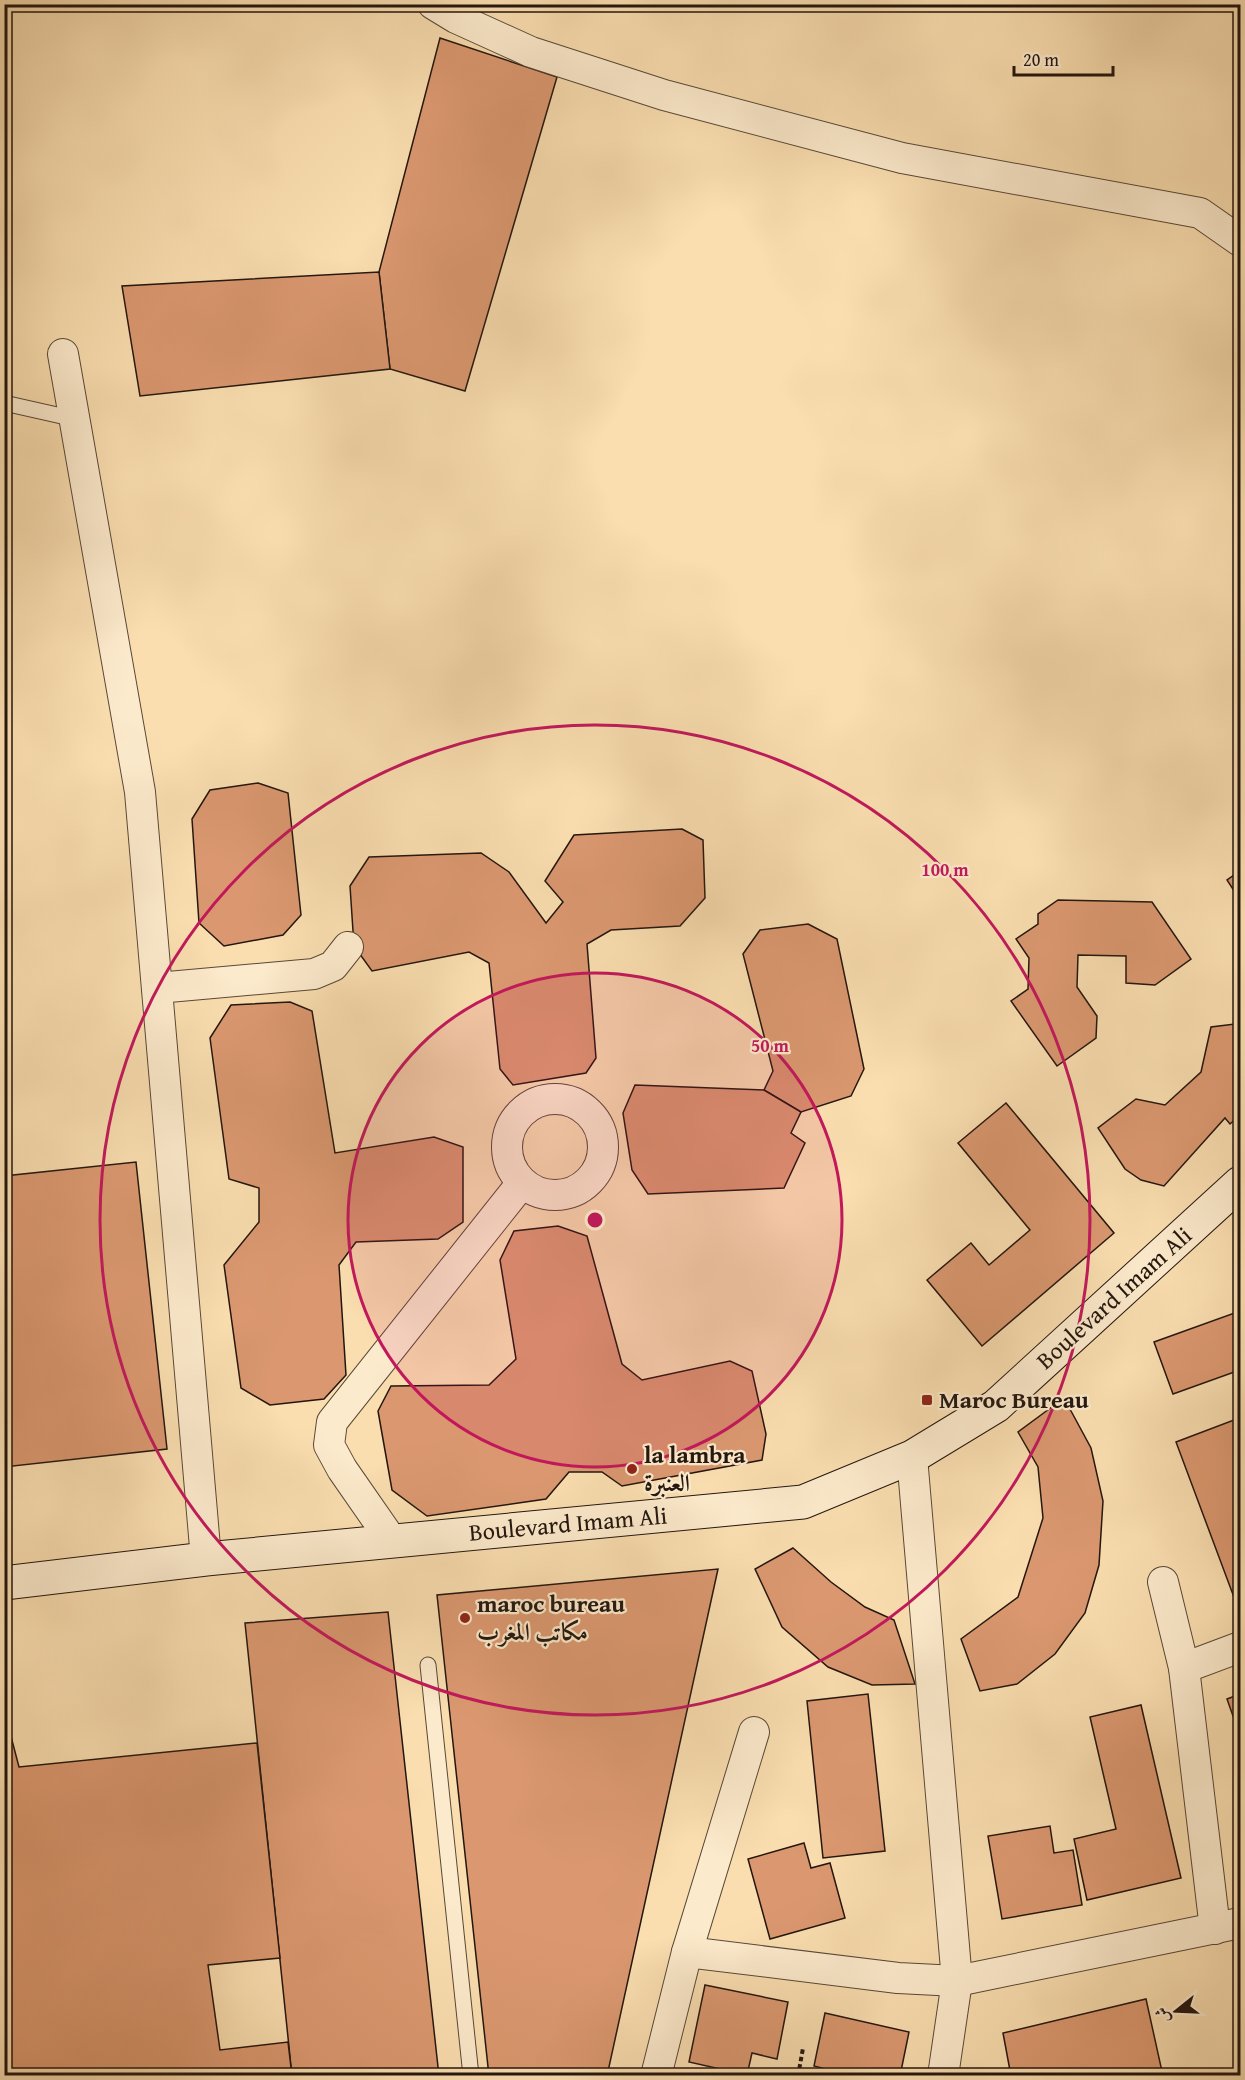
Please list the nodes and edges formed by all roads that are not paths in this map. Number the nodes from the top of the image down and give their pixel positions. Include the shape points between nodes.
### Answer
1 (433, 4) edge
2 (1240, 241) edge
3 (63, 354) dead end
4 (4, 403) edge
5 (75, 419) junction
6 (348, 947) dead end
7 (157, 988) junction
8 (522, 1183) dead end
9 (1240, 1183) edge
10 (912, 1457) junction
11 (392, 1541) junction
12 (206, 1559) junction
13 (1163, 1582) dead end
14 (4, 1583) edge
15 (1240, 1647) edge
16 (428, 1665) dead end
17 (1184, 1668) junction
18 (754, 1732) dead end
19 (1228, 1926) edge
20 (687, 1952) junction
21 (957, 1981) junction
22 (471, 2076) edge
23 (656, 2076) edge
24 (943, 2076) edge

1 - 2 street via 531,52 664,95 902,158 1200,213
3 - 5 street
4 - 5 lane
5 - 7 street via 140,792
6 - 7 street via 333,966 314,974
7 - 12 street
8 - 11 street via 332,1422 329,1445
9 - 10 street, Boulevard Imam Ali via 996,1406
10 - 11 street, Boulevard Imam Ali via 803,1502
10 - 21 street
11 - 12 street, Boulevard Imam Ali
12 - 14 street, Boulevard Imam Ali
13 - 17 street
15 - 17 street
16 - 22 lane
17 - 19 street
18 - 20 street
19 - 21 street
20 - 21 street via 898,1978
20 - 23 street
21 - 24 street

